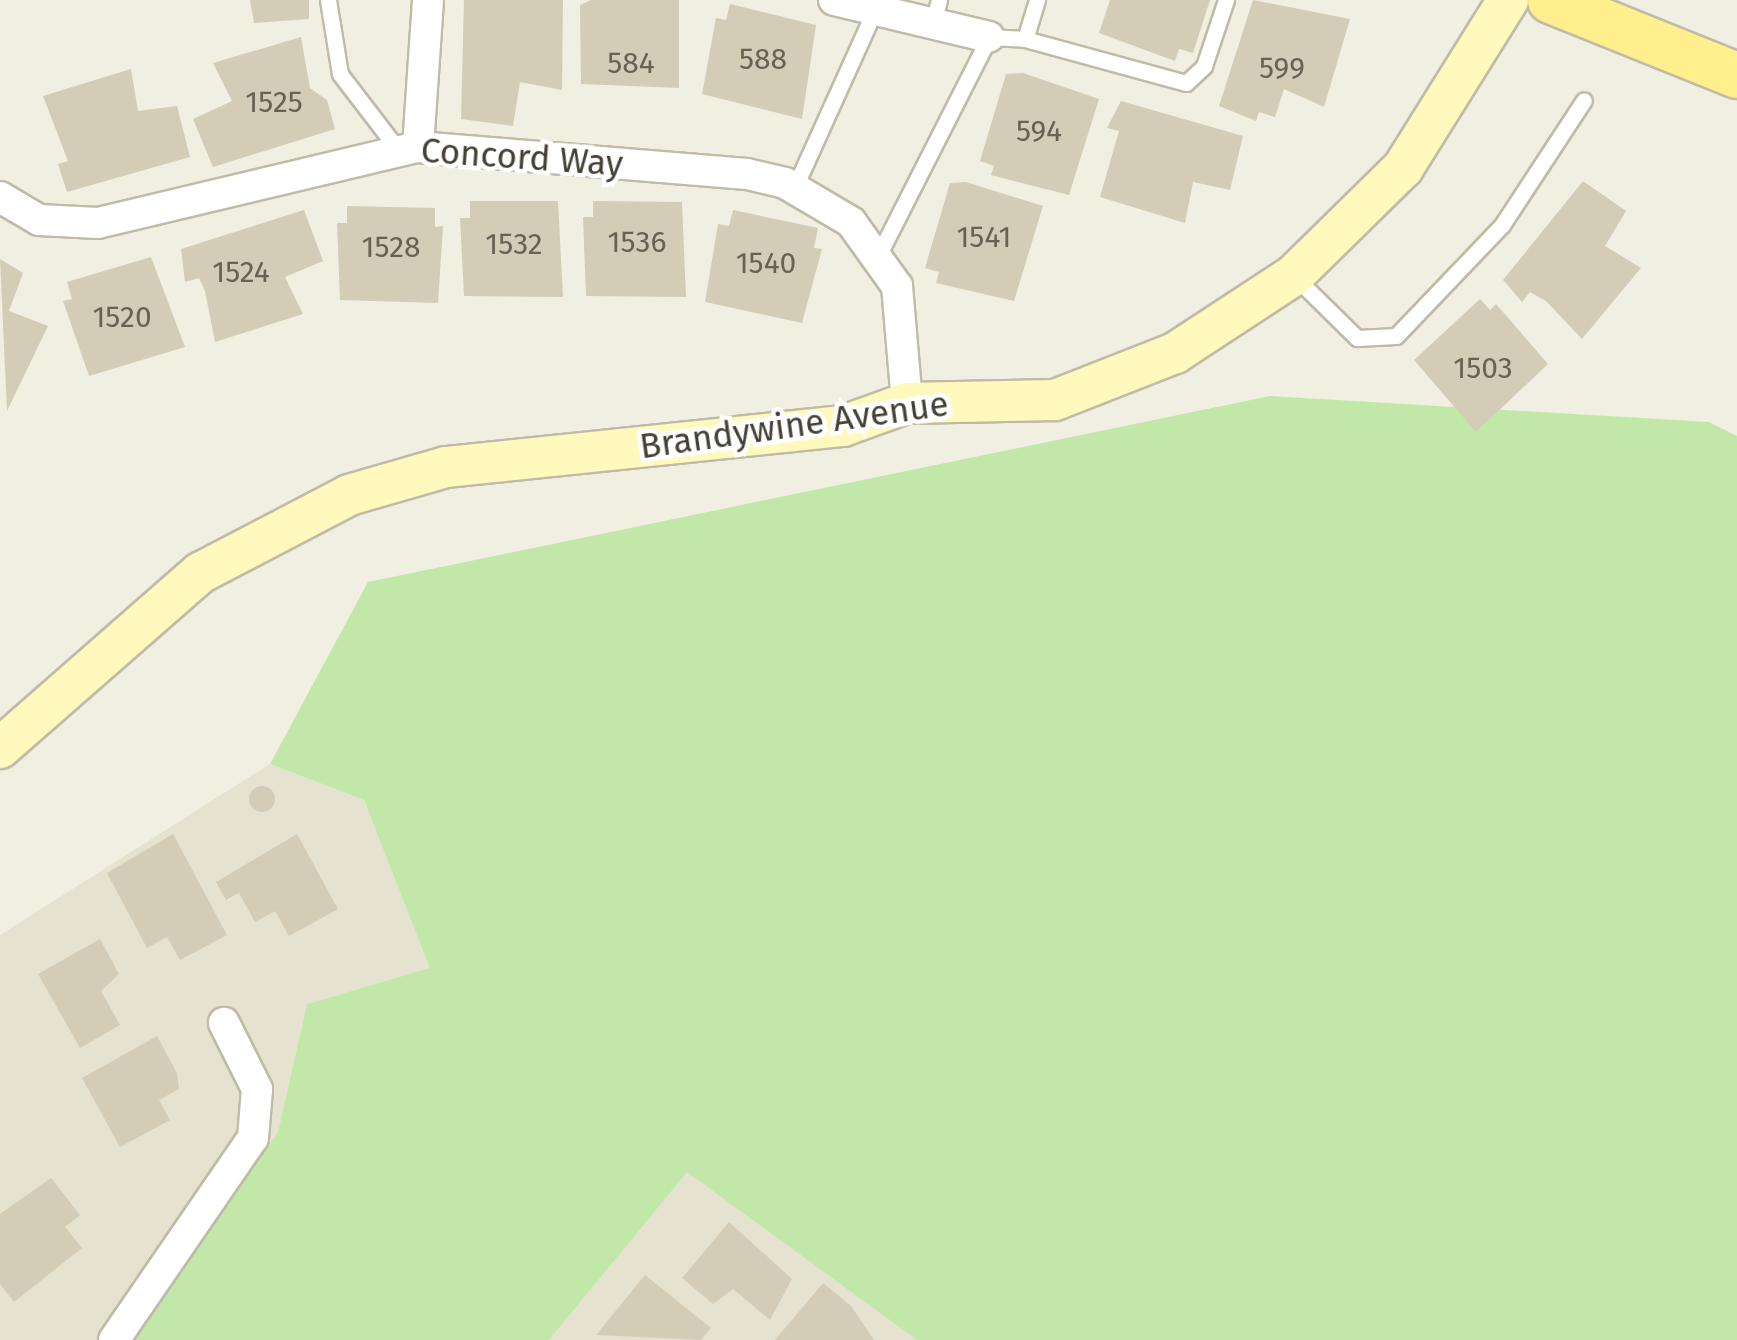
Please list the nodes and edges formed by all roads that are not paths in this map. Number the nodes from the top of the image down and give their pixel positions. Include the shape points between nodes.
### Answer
1 (328, 0) edge
2 (428, 0) edge
3 (834, 0) edge
4 (1036, 0) edge
5 (1226, 0) edge
6 (1508, 0) edge
7 (1550, 0) edge
8 (936, 13) edge
9 (873, 14) junction
10 (989, 36) junction
11 (1024, 39) junction
12 (1737, 76) edge
13 (1584, 100) dead end
14 (409, 149) junction
15 (794, 189) junction
16 (0, 198) edge
17 (877, 258) junction
18 (1294, 275) junction
19 (907, 403) junction
20 (0, 748) edge
21 (224, 1023) dead end
22 (114, 1340) edge

1 - 14 lane via 340,74
2 - 14 street
3 - 9 street
4 - 11 lane
5 - 11 lane via 1204,66 1186,83
6 - 18 street, Brandywine Avenue via 1403,168
7 - 12 main road
8 - 9 street
8 - 10 street
9 - 15 lane
10 - 11 lane
10 - 17 lane
13 - 18 lane via 1502,225 1396,336 1357,338
14 - 15 street, Concord Way via 747,174
14 - 16 street, Concord Way via 98,223 39,220
15 - 17 street, Concord Way via 852,222
17 - 19 street, Concord Way via 897,286
18 - 19 street, Brandywine Avenue via 1175,353 1055,400
19 - 20 street, Brandywine Avenue via 843,426 446,467 350,494 200,573
21 - 22 street via 257,1089 253,1138

